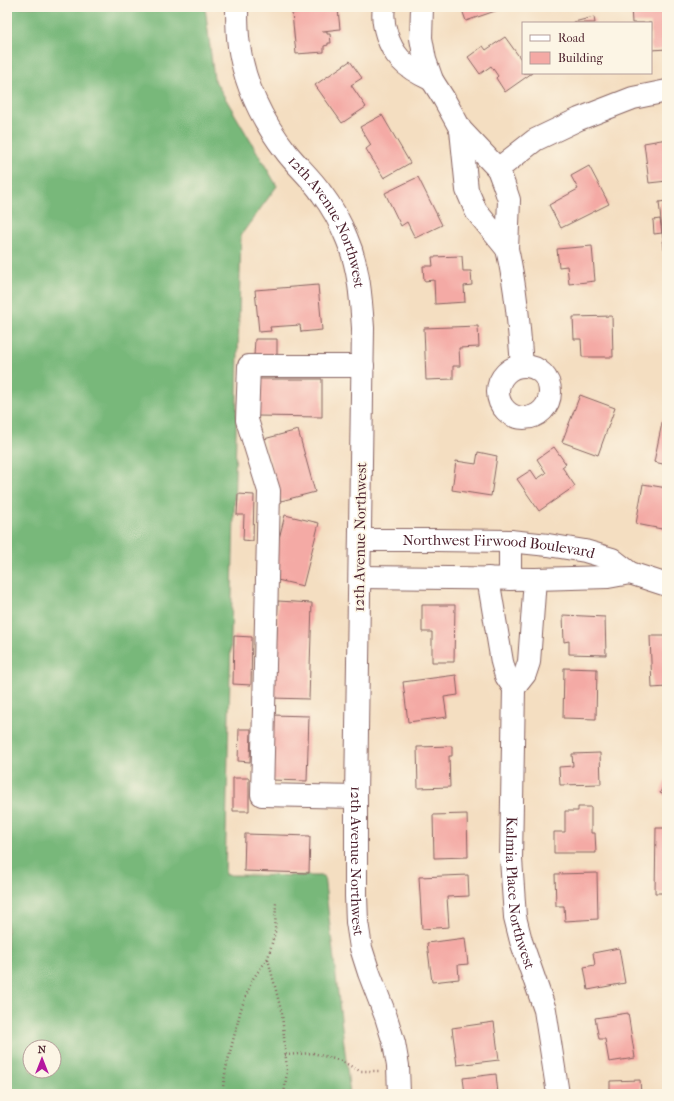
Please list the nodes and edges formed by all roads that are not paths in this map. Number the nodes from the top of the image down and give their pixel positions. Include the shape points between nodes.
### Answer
1 (236, 7) edge
2 (384, 7) edge
3 (422, 7) edge
4 (432, 80) junction
5 (667, 91) edge
6 (460, 130) junction
7 (498, 170) junction
8 (507, 249) junction
9 (363, 366) junction
10 (522, 366) dead end
11 (360, 540) junction
12 (510, 541) junction
13 (630, 573) junction
14 (360, 577) junction
15 (488, 578) junction
16 (510, 579) junction
17 (534, 579) junction
18 (667, 585) edge
19 (514, 688) junction
20 (356, 797) junction
21 (399, 1094) edge
22 (558, 1094) edge

1 - 9 street, 12th Avenue Northwest via 239,45 254,100 287,153 323,194 347,238 354,259 361,302
2 - 4 street via 383,21 395,52 406,64
3 - 4 street via 421,38
4 - 6 street
5 - 7 street via 633,98 578,119 535,140
6 - 7 street
6 - 8 street via 467,190 476,211
7 - 8 street via 509,200
8 - 10 street via 519,315
9 - 11 street, 12th Avenue Northwest
9 - 20 street via 249,366 247,420 268,491 262,795
11 - 12 street, Northwest Firwood Boulevard
11 - 14 street, 12th Avenue Northwest
12 - 13 street, Northwest Firwood Boulevard via 585,551 612,559
12 - 16 street
13 - 17 street, Northwest Firwood Boulevard via 608,577
13 - 18 street, Northwest Firwood Boulevard
14 - 15 street, Northwest Firwood Boulevard
14 - 20 street, 12th Avenue Northwest
15 - 16 street, Northwest Firwood Boulevard
15 - 19 street, Kalmia Place Northwest via 502,662 506,676
16 - 17 street
17 - 19 street via 529,662 525,674
19 - 22 street, Kalmia Place Northwest via 511,859 515,917 545,1010
20 - 21 street, 12th Avenue Northwest via 357,922 361,948 394,1042

